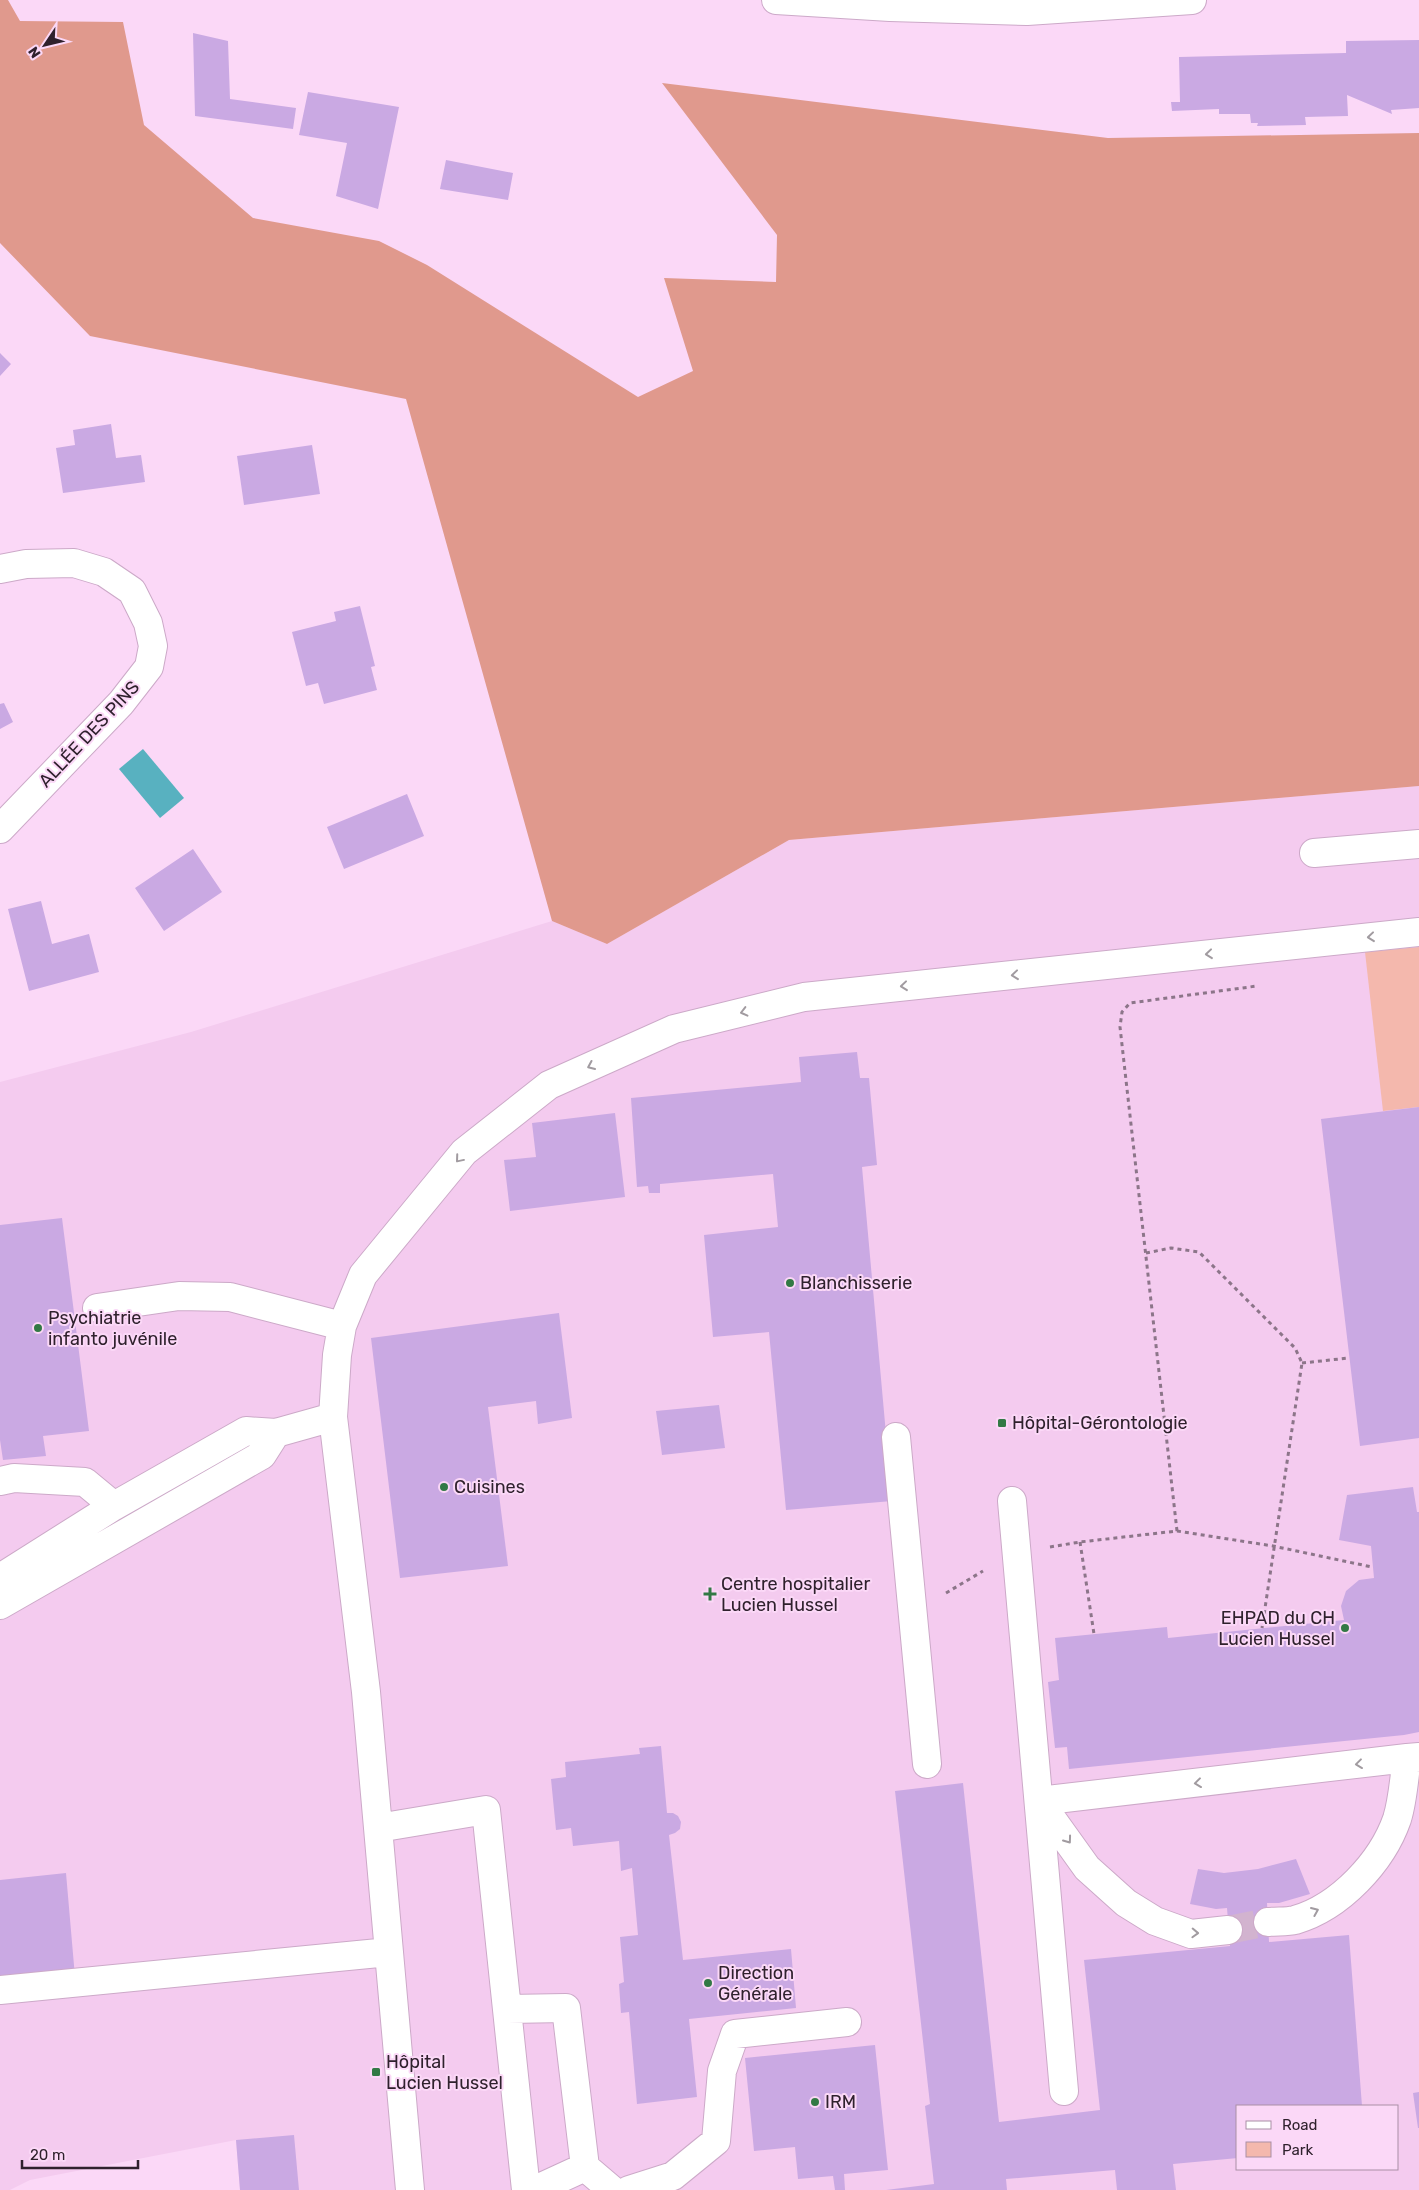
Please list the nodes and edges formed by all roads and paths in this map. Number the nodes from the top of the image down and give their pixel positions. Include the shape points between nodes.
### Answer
1 (776, 0) edge
2 (1192, 0) edge
3 (0, 569) edge
4 (0, 829) edge
5 (1419, 844) edge
6 (1314, 853) dead end
7 (1419, 932) edge
8 (1261, 986) dead end
9 (1146, 1253) junction
10 (97, 1308) dead end
11 (342, 1326) junction
12 (1350, 1358) dead end
13 (1302, 1363) junction
14 (333, 1417) junction
15 (276, 1434) junction
16 (896, 1437) dead end
17 (0, 1481) edge
18 (1012, 1501) dead end
19 (114, 1506) junction
20 (1177, 1531) junction
21 (1080, 1542) junction
22 (1273, 1546) junction
23 (1016, 1554) junction
24 (1372, 1568) dead end
25 (0, 1578) edge
26 (0, 1605) edge
27 (912, 1614) junction
28 (1262, 1628) dead end
29 (1094, 1634) dead end
30 (1413, 1758) edge
31 (927, 1764) dead end
32 (1039, 1801) junction
33 (378, 1828) junction
34 (1268, 1922) tunnel mouth
35 (1228, 1930) tunnel mouth
36 (389, 1952) junction
37 (0, 1990) edge
38 (507, 2009) junction
39 (847, 2022) dead end
40 (1064, 2091) dead end
41 (585, 2167) junction
42 (410, 2190) edge
43 (526, 2190) edge
44 (535, 2190) edge
45 (612, 2190) edge
46 (629, 2190) edge

1 - 2 street via 1027,11
3 - 4 street, ALLÉE DES PINS via 26,564 74,563 104,572 132,591 148,623 154,646 149,667 121,704
5 - 6 street
7 -> 11 street via 804,997 674,1029 549,1085 464,1152 363,1276
8 - 9 path via 1130,1003 1122,1012 1120,1028
9 - 13 path via 1171,1248 1199,1252 1295,1348
9 - 20 path
10 - 11 street via 179,1296 230,1297
11 - 14 street
12 - 13 path
13 - 22 path
14 - 15 street
14 - 33 street via 366,1692
15 - 19 street via 246,1431
15 - 26 street via 262,1455
16 - 27 street
17 - 19 street via 14,1478 85,1482
18 - 23 street
19 - 25 street
20 - 21 path
20 - 22 path
21 - 23 path
21 - 29 path
22 - 24 path
22 - 28 path
23 - 27 path
23 - 32 street
27 - 31 street
30 -> 32 street
34 -> 30 street via 1294,1920 1322,1909 1353,1886 1375,1861 1397,1818
32 -> 35 street via 1088,1868 1126,1904 1155,1921 1191,1934
32 - 40 street
33 - 36 street
33 - 38 street via 486,1810
36 - 37 street
36 - 42 street
38 - 41 street via 566,2008
38 - 43 street
39 - 46 street via 735,2034 722,2071 716,2140 673,2176
41 - 44 street
41 - 45 street

